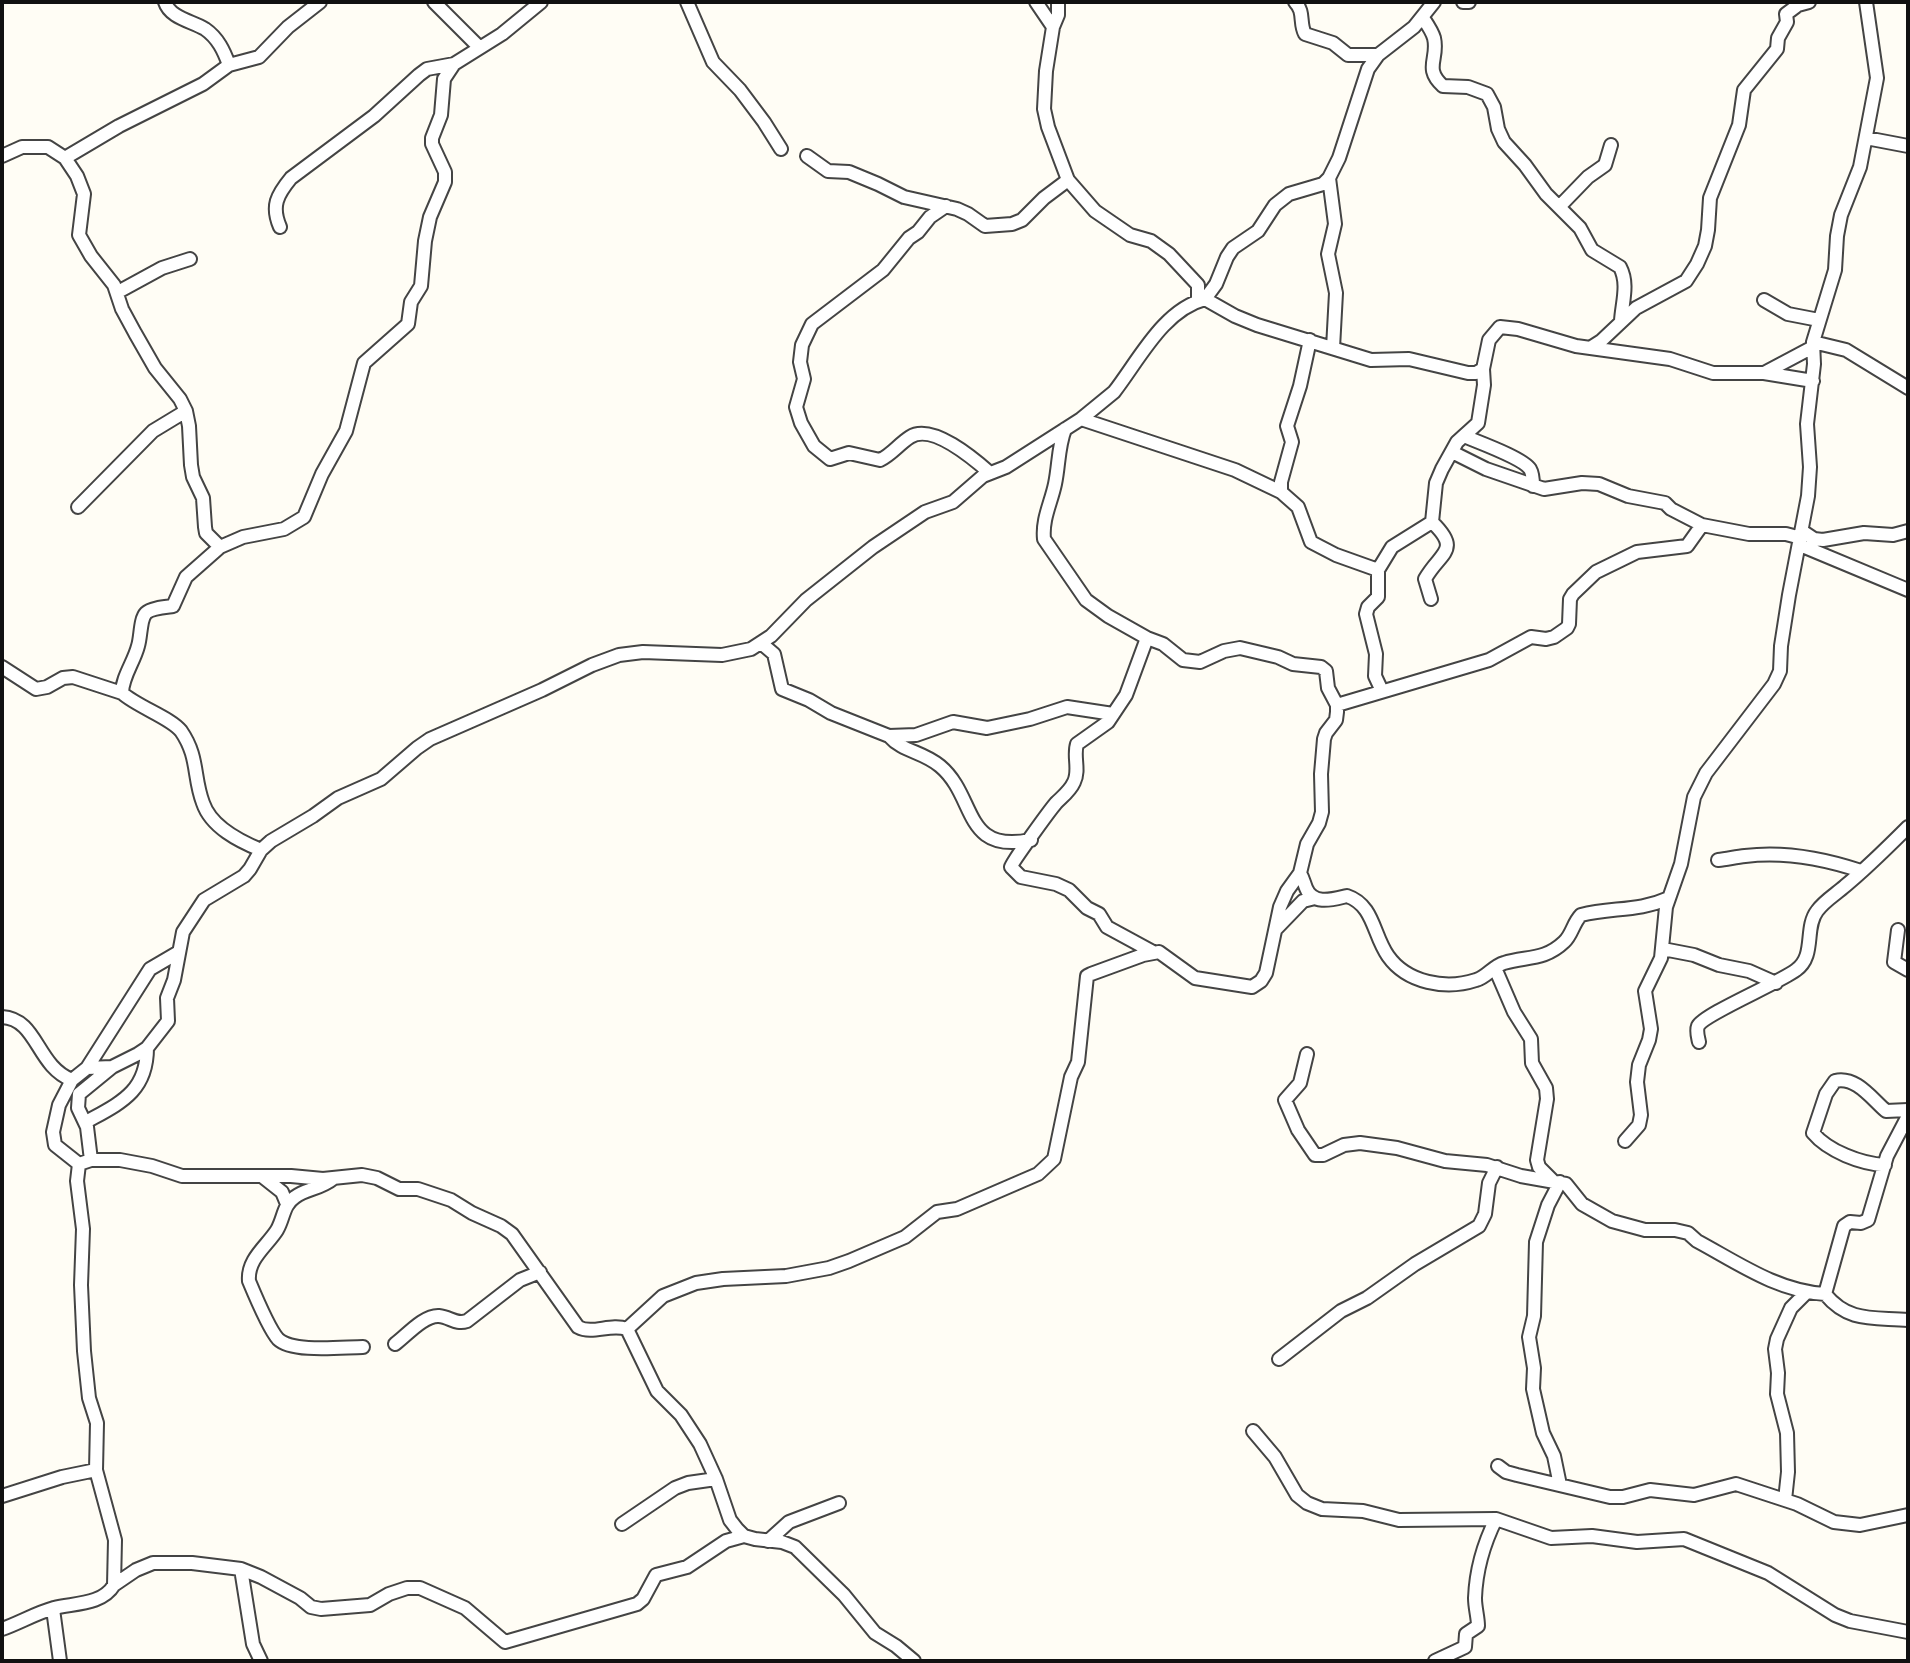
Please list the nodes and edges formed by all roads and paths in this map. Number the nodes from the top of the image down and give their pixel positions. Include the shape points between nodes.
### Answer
1 (165, 2) edge
2 (320, 2) edge
3 (433, 2) edge
4 (541, 2) edge
5 (687, 2) edge
6 (1036, 2) edge
7 (1058, 2) edge
8 (1295, 2) edge
9 (1434, 2) edge
10 (1463, 2) edge
11 (1469, 2) edge
12 (1809, 2) edge
13 (1866, 2) edge
14 (1423, 18) junction
15 (1053, 27) junction
16 (479, 47) junction
17 (1378, 55) junction
18 (454, 64) junction
19 (229, 65) junction
20 (1867, 138) junction
21 (1611, 145) dead end
22 (1908, 146) edge
23 (781, 149) dead end
24 (2, 156) edge
25 (807, 156) dead end
26 (65, 158) junction
27 (1329, 178) junction
28 (1068, 180) junction
29 (946, 206) junction
30 (1559, 207) junction
31 (280, 227) dead end
32 (190, 259) dead end
33 (118, 292) junction
34 (1201, 300) junction
35 (1764, 300) dead end
36 (1819, 320) junction
37 (1621, 321) junction
38 (1310, 340) junction
39 (1813, 344) junction
40 (1333, 348) junction
41 (1590, 348) junction
42 (1483, 369) junction
43 (1764, 373) junction
44 (1812, 381) junction
45 (1908, 388) edge
46 (186, 411) junction
47 (1080, 419) junction
48 (1065, 428) junction
49 (1464, 436) junction
50 (1452, 452) junction
51 (990, 473) junction
52 (1533, 486) junction
53 (1281, 492) junction
54 (78, 507) dead end
55 (1432, 522) junction
56 (1702, 525) junction
57 (1908, 530) edge
58 (1801, 538) junction
59 (220, 547) junction
60 (1378, 570) junction
61 (1908, 590) edge
62 (1431, 599) dead end
63 (1147, 638) junction
64 (761, 643) junction
65 (2, 667) edge
66 (1381, 691) junction
67 (122, 693) junction
68 (1336, 705) junction
69 (1113, 714) junction
70 (889, 736) junction
71 (1908, 827) edge
72 (1031, 840) junction
73 (261, 850) junction
74 (1718, 860) dead end
75 (1861, 871) junction
76 (1300, 873) junction
77 (1315, 898) junction
78 (1668, 898) junction
79 (1275, 930) junction
80 (1898, 930) dead end
81 (1663, 948) junction
82 (180, 951) junction
83 (1153, 952) junction
84 (1495, 968) junction
85 (1908, 970) edge
86 (1776, 983) junction
87 (2, 1017) edge
88 (1699, 1042) dead end
89 (148, 1048) junction
90 (1307, 1054) dead end
91 (112, 1067) junction
92 (87, 1068) junction
93 (72, 1080) junction
94 (1908, 1110) edge
95 (1908, 1116) edge
96 (86, 1122) junction
97 (1625, 1141) dead end
98 (85, 1162) junction
99 (1885, 1165) junction
100 (1497, 1167) junction
101 (263, 1177) junction
102 (334, 1178) junction
103 (1556, 1181) junction
104 (287, 1204) junction
105 (540, 1272) junction
106 (1807, 1292) junction
107 (1825, 1294) junction
108 (1908, 1320) edge
109 (626, 1329) junction
110 (395, 1344) dead end
111 (363, 1347) dead end
112 (1279, 1359) dead end
113 (1253, 1431) dead end
114 (1498, 1466) dead end
115 (96, 1470) junction
116 (716, 1479) junction
117 (1560, 1485) junction
118 (2, 1496) edge
119 (1785, 1500) junction
120 (839, 1503) dead end
121 (1908, 1515) edge
122 (1496, 1519) junction
123 (622, 1524) dead end
124 (744, 1536) junction
125 (768, 1541) junction
126 (241, 1569) junction
127 (114, 1585) junction
128 (52, 1609) junction
129 (2, 1629) edge
130 (1908, 1632) edge
131 (60, 1661) edge
132 (261, 1661) edge
133 (914, 1661) edge
134 (1435, 1661) edge

1 - 19 street via 170,12 206,30
2 - 19 street via 259,57
3 - 16 street
4 - 16 street
5 - 23 street via 713,62 740,90
6 - 15 street
7 - 15 street
8 - 17 street via 1306,34 1333,43 1348,55
9 - 14 street
10 - 11 street
12 - 37 street via 1786,14 1777,49 1744,90 1739,125 1710,198 1709,230 1697,264 1686,281
13 - 20 street via 1877,78
14 - 17 street
14 - 30 street via 1434,37 1435,78 1443,86 1487,94 1504,142
15 - 28 street via 1044,109
16 - 18 street
17 - 27 street via 1363,82
18 - 31 street via 419,75 374,116 290,178 276,203 274,213
18 - 59 street via 442,86 441,115 432,138 445,182 430,217 421,286 411,302 408,324 364,363 346,431 304,517 284,529
19 - 26 street via 203,85 119,125
20 - 22 street
20 - 36 street via 1841,215 1835,270
21 - 30 street via 1605,165
24 - 26 street via 34,146 48,147
25 - 29 street via 828,171 849,172 904,197
26 - 33 street via 85,194 79,235
27 - 34 street via 1289,194 1275,205 1258,231 1233,248 1216,284
27 - 40 street via 1335,224 1328,248 1336,293
28 - 29 street via 1012,224 985,226
28 - 34 street via 1111,224 1151,241 1168,254 1198,285
29 - 51 street via 909,238 883,270 812,324 800,354 804,379 796,407 814,446 830,459 849,453 880,460 919,433 939,438
30 - 37 street via 1580,228 1592,250 1623,272
32 - 33 street
33 - 46 street via 122,309 155,368
34 - 38 street via 1257,325
34 - 47 street via 1169,321 1114,392
35 - 36 street via 1788,314
36 - 39 street
37 - 41 street
38 - 40 street
38 - 53 street via 1287,426 1292,442
39 - 43 street
39 - 44 street
39 - 45 street via 1846,350
40 - 42 street via 1371,360 1409,359 1468,373
41 - 42 street via 1500,327 1489,340
41 - 43 street via 1670,359 1723,374
42 - 49 street via 1480,415
43 - 44 street
44 - 58 street via 1807,424 1809,486
46 - 54 street via 153,431
46 - 59 street via 193,478 203,498 206,533
47 - 48 street
47 - 53 street via 1235,470
48 - 51 street
48 - 63 street via 1043,525 1044,539 1086,600
49 - 50 street
49 - 52 street via 1516,458 1532,474
50 - 52 street
50 - 55 street via 1436,483
51 - 64 street via 953,502 925,512 873,547
52 - 56 street via 1599,484 1628,496 1665,503
53 - 60 street via 1298,507 1311,542
55 - 60 street via 1392,547
55 - 62 street via 1447,541 1443,556 1425,579
56 - 58 street
56 - 66 street via 1687,546 1637,552 1596,572 1570,599 1569,624 1561,633 1546,639 1531,637 1489,660
57 - 58 street via 1893,535
58 - 61 street
58 - 78 street via 1788,595 1780,671 1699,784 1681,864
59 - 67 street via 186,577 173,606 145,615
60 - 66 street via 1378,597 1366,614
63 - 68 street via 1188,661 1200,662 1240,648 1321,667
63 - 69 street via 1126,695
64 - 70 street via 774,654 779,684 787,692
64 - 73 street via 741,653 643,652 592,665 430,739 381,779 338,798
65 - 67 street via 36,689 73,677
66 - 68 street
67 - 73 street via 176,726 196,762 208,813 231,835
68 - 76 street via 1336,720 1324,739 1322,812
69 - 70 street via 1067,707 988,728 953,722 916,735
69 - 72 street via 1077,744 1076,779
70 - 72 street via 950,775 971,816 993,841
71 - 75 street
72 - 83 street via 1012,863 1017,875 1063,887 1099,914 1107,927
73 - 82 street via 244,876 196,909 183,932
74 - 75 street via 1754,855 1813,858
75 - 86 street via 1818,909 1804,960
76 - 77 street
76 - 79 street via 1287,891
77 - 79 street via 1303,901
77 - 84 street via 1355,899 1370,916 1390,959 1427,983 1475,981
78 - 81 street
78 - 84 street via 1642,908 1581,915 1557,947 1537,958
79 - 83 street via 1265,973 1252,987 1195,978 1165,955
80 - 85 street via 1894,962
81 - 86 street via 1741,968
81 - 97 street via 1645,991 1651,1029 1637,1082 1641,1115 1639,1125
82 - 89 street via 166,1003 168,1021
82 - 92 street via 150,970
83 - 109 street via 1087,976 1078,1062 1054,1160 1046,1168 957,1209 937,1212 896,1241 829,1268 769,1278 711,1280 672,1292
84 - 103 street via 1531,1039 1532,1063 1546,1088 1537,1160
86 - 88 street via 1700,1023
87 - 93 street via 25,1025 41,1053
89 - 91 street
89 - 96 street via 145,1074 133,1092
90 - 100 street via 1300,1083 1285,1100 1315,1155 1369,1143 1445,1161
91 - 92 street
91 - 96 street via 79,1094 78,1108
92 - 93 street
93 - 98 street via 59,1105 54,1140 61,1151
94 - 99 street via 1886,1111 1860,1087 1845,1081 1835,1082 1826,1094 1812,1133 1840,1153
95 - 99 street
96 - 98 street
98 - 101 street via 136,1162 182,1175
98 - 115 street via 77,1181 83,1229 83,1341 89,1398 97,1423
99 - 107 street via 1868,1220 1844,1226
100 - 103 street
100 - 112 street via 1479,1226 1341,1311
101 - 102 street
101 - 104 street via 282,1192
102 - 104 street
102 - 105 street via 362,1175 399,1189 418,1189 452,1200 512,1234
103 - 106 street via 1571,1187 1582,1204 1599,1215 1630,1227 1688,1233 1775,1282
103 - 117 street via 1536,1242 1529,1337 1533,1389
104 - 111 street via 276,1232 248,1273 274,1333 292,1347
105 - 109 street via 578,1326 589,1331
105 - 110 street via 520,1280 467,1321 431,1318
106 - 107 street
106 - 119 street via 1791,1308 1775,1349 1777,1394 1787,1428
107 - 108 street via 1851,1316
109 - 116 street via 657,1391 694,1433
113 - 122 street via 1297,1495 1322,1509 1363,1511 1399,1520
114 - 117 street
115 - 118 street
115 - 127 street via 115,1540
116 - 123 street via 675,1489
116 - 124 street via 730,1520
117 - 119 street via 1623,1497 1650,1490 1694,1496 1736,1484
119 - 121 street via 1834,1522 1860,1525
120 - 125 street via 789,1522
122 - 130 street via 1551,1538 1684,1539 1768,1573 1835,1615
122 - 134 street via 1477,1581 1478,1626 1466,1634 1465,1647
124 - 125 street
124 - 126 street via 726,1541 687,1567 656,1575 637,1604 505,1642 465,1608 426,1589 407,1588 370,1605 321,1609
125 - 133 street via 790,1545 805,1555 875,1633
126 - 127 street via 153,1563
126 - 132 street via 253,1644
127 - 128 street via 104,1596
128 - 129 street
128 - 131 street

